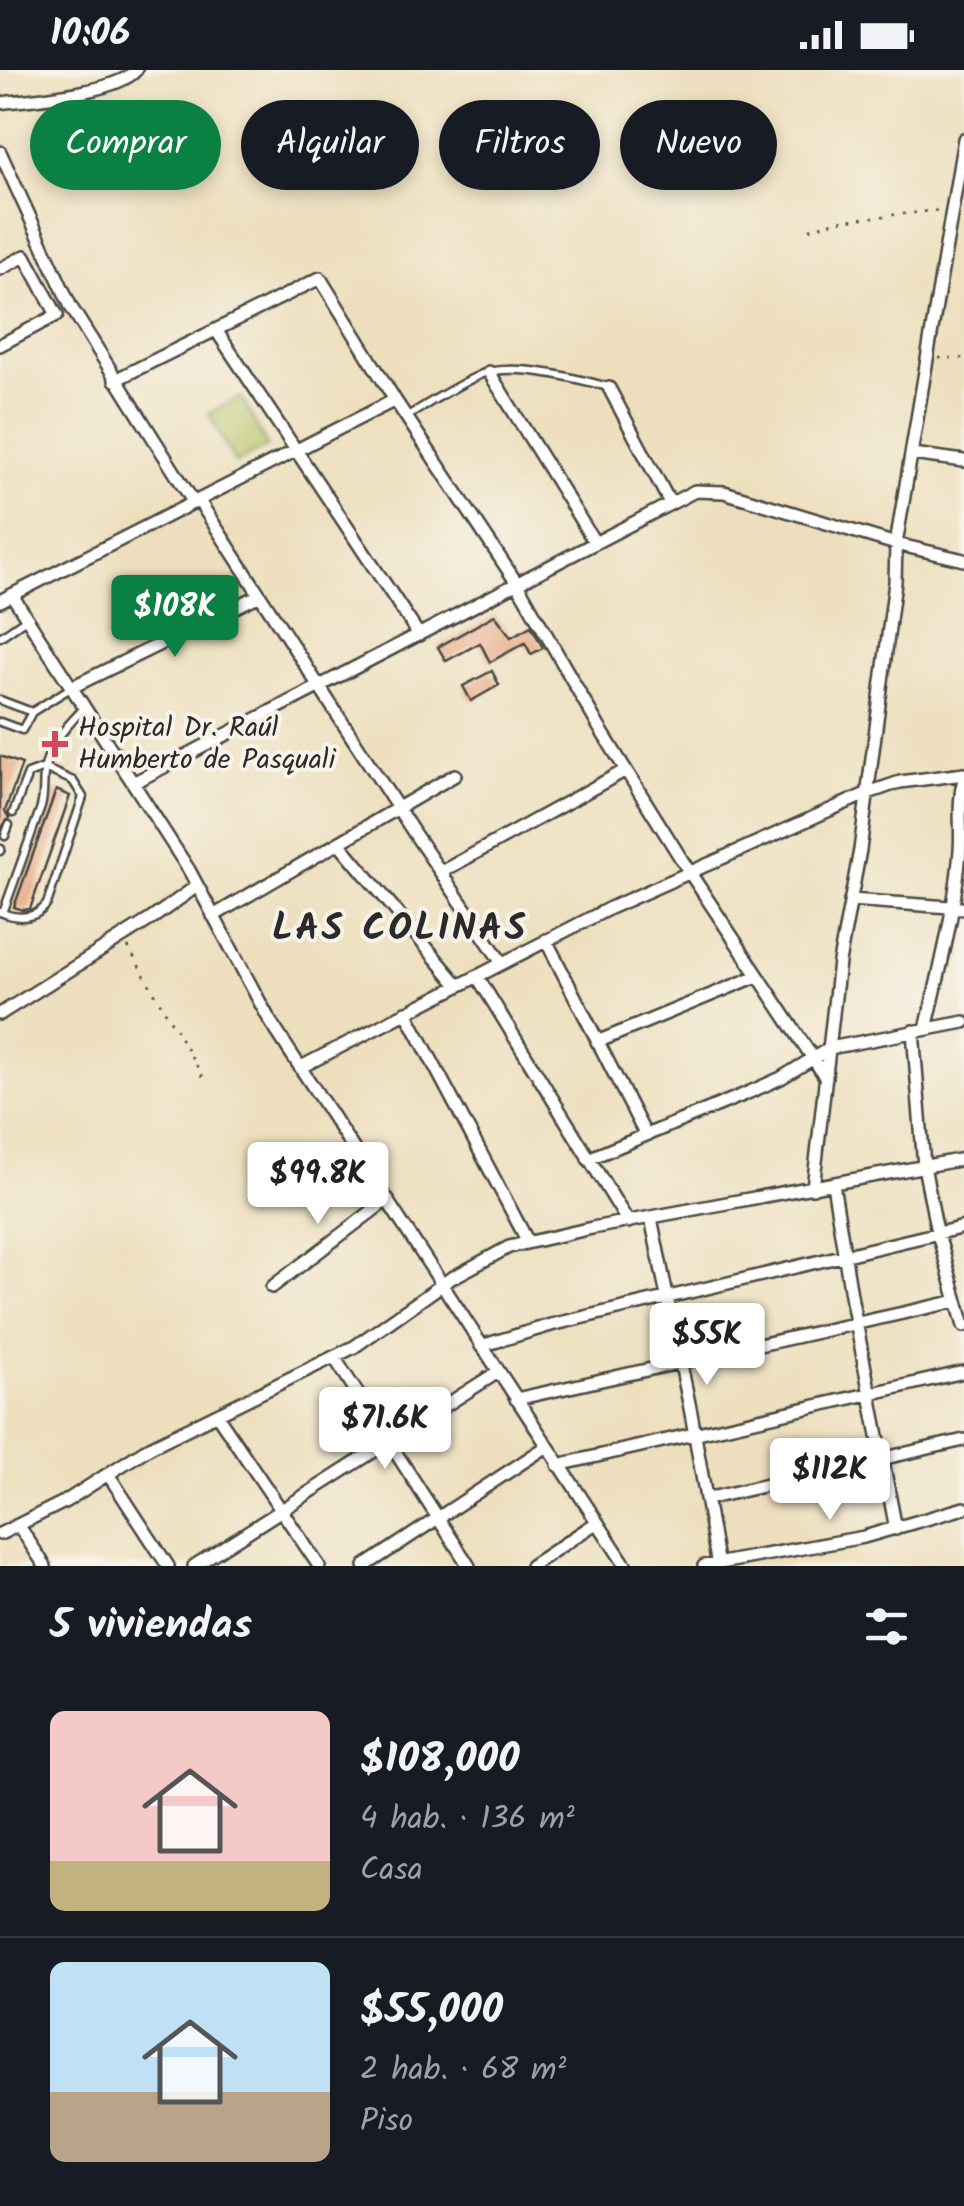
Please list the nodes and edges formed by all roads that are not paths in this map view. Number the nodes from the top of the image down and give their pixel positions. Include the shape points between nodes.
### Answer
1 (136, 70) edge
2 (0, 104) edge
3 (964, 139) edge
4 (0, 152) edge
5 (0, 269) edge
6 (216, 330) junction
7 (0, 345) edge
8 (489, 372) junction
9 (116, 380) junction
10 (609, 388) joint
11 (395, 400) junction
12 (406, 417) junction
13 (296, 452) junction
14 (912, 454) junction
15 (964, 461) edge
16 (196, 502) junction
17 (670, 503) junction
18 (596, 543) junction
19 (896, 544) junction
20 (964, 560) edge
21 (518, 585) junction
22 (260, 595) junction
23 (6, 598) edge
24 (27, 618) junction
25 (419, 634) junction
26 (0, 637) edge
27 (319, 686) junction
28 (72, 687) junction
29 (0, 700) edge
30 (86, 706) junction
31 (32, 712) junction
32 (0, 722) edge
33 (44, 768) junction
34 (626, 770) junction
35 (455, 776) dead end
36 (964, 777) edge
37 (135, 782) junction
38 (868, 792) junction
39 (399, 809) junction
40 (13, 813) dead end
41 (9, 825) dead end
42 (5, 836) dead end
43 (339, 844) junction
44 (441, 872) junction
45 (690, 874) junction
46 (197, 886) junction
47 (850, 900) junction
48 (957, 908) edge
49 (2, 913) edge
50 (213, 916) junction
51 (546, 940) junction
52 (502, 962) junction
53 (477, 976) junction
54 (757, 976) junction
55 (458, 985) junction
56 (406, 1012) junction
57 (0, 1014) edge
58 (964, 1022) edge
59 (920, 1030) junction
60 (597, 1042) junction
61 (830, 1048) junction
62 (814, 1059) junction
63 (301, 1067) junction
64 (826, 1078) junction
65 (644, 1134) junction
66 (588, 1159) junction
67 (964, 1159) edge
68 (924, 1166) junction
69 (834, 1184) junction
70 (813, 1188) junction
71 (388, 1199) junction
72 (651, 1218) junction
73 (628, 1222) junction
74 (964, 1227) edge
75 (938, 1232) junction
76 (528, 1242) junction
77 (845, 1255) junction
78 (442, 1284) junction
79 (272, 1287) dead end
80 (668, 1299) junction
81 (956, 1301) junction
82 (856, 1322) junction
83 (964, 1326) edge
84 (481, 1346) junction
85 (334, 1357) junction
86 (681, 1364) junction
87 (498, 1372) junction
88 (964, 1372) edge
89 (870, 1393) junction
90 (516, 1399) junction
91 (217, 1415) junction
92 (694, 1433) junction
93 (964, 1440) edge
94 (390, 1441) junction
95 (546, 1447) junction
96 (883, 1460) junction
97 (558, 1465) junction
98 (108, 1474) junction
99 (706, 1499) junction
100 (964, 1508) edge
101 (281, 1510) junction
102 (438, 1518) junction
103 (596, 1523) junction
104 (20, 1526) junction
105 (896, 1529) junction
106 (0, 1534) edge
107 (713, 1565) edge
108 (44, 1566) edge
109 (168, 1566) edge
110 (194, 1566) edge
111 (319, 1566) edge
112 (366, 1566) edge
113 (469, 1566) edge
114 (532, 1566) edge
115 (626, 1566) edge

1 - 2 street via 108,85
3 - 14 street
4 - 9 street via 71,307
5 - 7 street via 25,256 57,314
6 - 9 street
6 - 11 street via 320,278
6 - 13 street
8 - 10 lane via 540,373
8 - 12 lane
8 - 18 street
9 - 16 street
10 - 17 street
11 - 12 street
11 - 13 street
12 - 21 street
13 - 16 street
13 - 25 street
14 - 15 street
14 - 19 street
16 - 22 street
16 - 23 street
17 - 18 street
17 - 19 street via 695,491 724,492
18 - 21 street
19 - 20 street
19 - 38 street
21 - 25 street
21 - 34 street
22 - 27 street
22 - 28 street
23 - 24 street
24 - 26 lane
24 - 28 street
25 - 27 street
27 - 37 street
27 - 39 street
28 - 30 street
28 - 31 lane
29 - 31 lane
30 - 33 lane via 63,730
30 - 37 street
31 - 32 lane via 22,730
33 - 40 lane via 28,774
33 - 49 lane via 46,791
33 - 49 lane via 73,781 84,803 47,904 32,916
34 - 44 street
34 - 45 street
35 - 39 street
36 - 38 street
36 - 48 street
37 - 46 street
38 - 45 street
38 - 47 street
39 - 43 street
39 - 44 street
41 - 42 lane
43 - 50 street
43 - 55 street
44 - 52 street
45 - 51 street
45 - 54 street
46 - 50 street
46 - 57 street
47 - 48 street
47 - 61 street
48 - 59 street
50 - 63 street
51 - 52 street
51 - 60 street
52 - 53 street
53 - 55 street
53 - 66 street
54 - 60 street
54 - 62 street
55 - 56 street
56 - 63 street
56 - 76 street
58 - 59 street
59 - 61 street
59 - 68 street
60 - 65 street
61 - 62 street
61 - 64 street
62 - 64 street
62 - 65 street via 744,1096
63 - 71 street
64 - 70 street
65 - 66 street
66 - 73 street
67 - 68 street
68 - 69 street
68 - 75 street
69 - 70 street
69 - 77 street
70 - 72 street
71 - 78 street
71 - 79 street
72 - 73 street
72 - 80 street
73 - 76 street
74 - 75 street
75 - 77 street
75 - 81 street
76 - 78 street
77 - 80 street
77 - 82 street
78 - 84 street
78 - 85 street
80 - 84 street
80 - 86 street
81 - 82 street
81 - 83 street
82 - 86 street
82 - 89 street
84 - 87 street
85 - 91 street
85 - 94 street
86 - 90 street
86 - 92 street
87 - 90 street
87 - 94 street
88 - 89 street
89 - 92 street
89 - 96 street
90 - 95 street
91 - 98 street
91 - 101 street
92 - 97 street
92 - 99 street
93 - 96 street
94 - 101 street
94 - 102 street
95 - 97 street
95 - 102 street
96 - 99 street
96 - 105 street
97 - 103 street
98 - 104 street
98 - 109 street
99 - 107 street
100 - 105 street
101 - 110 street
101 - 111 street
102 - 112 street
102 - 113 street
103 - 114 street
103 - 115 street
104 - 106 street
104 - 108 street
105 - 107 street

